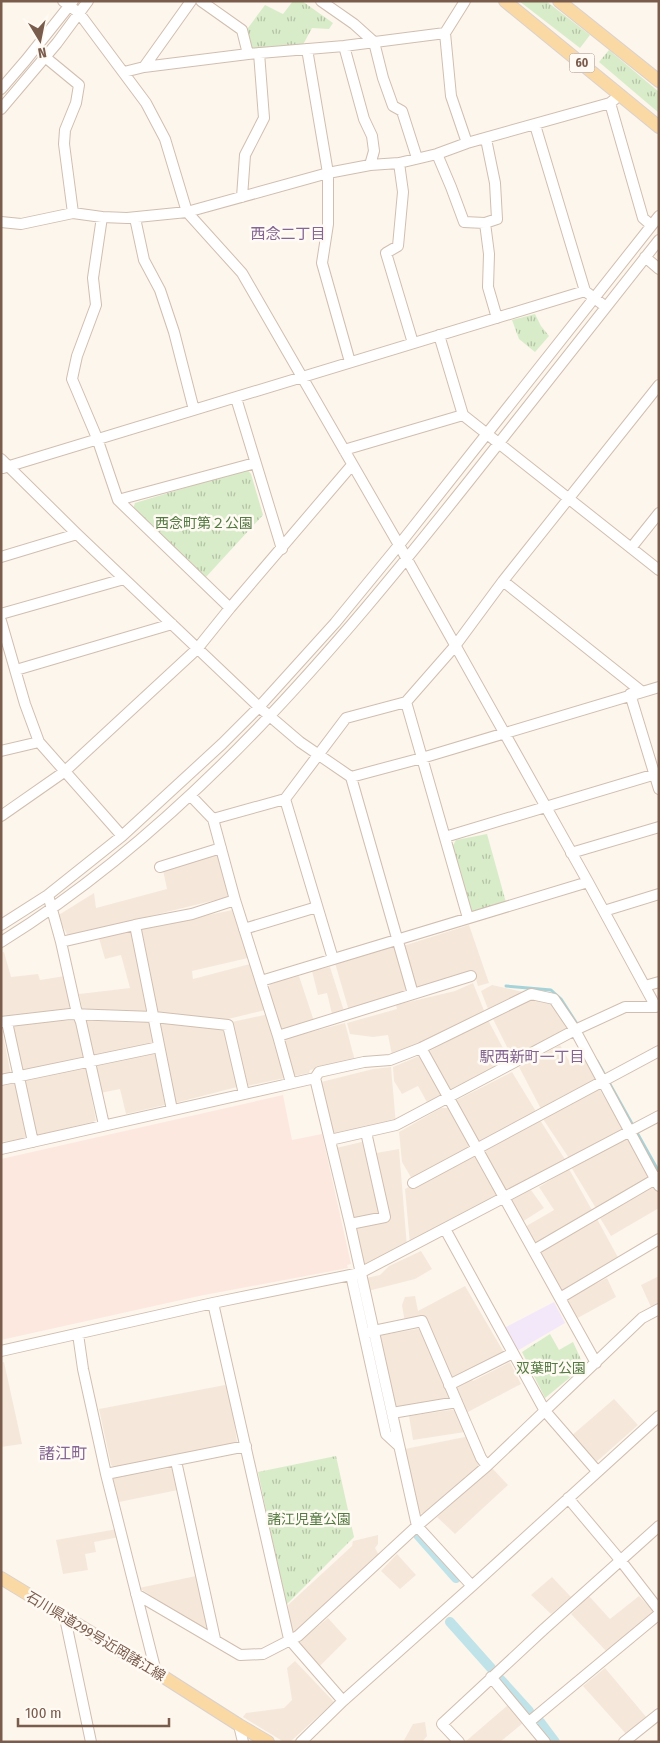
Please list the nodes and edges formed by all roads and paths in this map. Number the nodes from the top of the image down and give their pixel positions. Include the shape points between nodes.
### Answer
1 (88, 1) edge
2 (191, 1) edge
3 (201, 1) edge
4 (322, 1) edge
5 (465, 1) edge
6 (505, 1) edge
7 (559, 1) edge
8 (69, 3) edge
9 (79, 13) junction
10 (445, 33) junction
11 (374, 42) junction
12 (344, 46) junction
13 (307, 49) junction
14 (259, 53) junction
15 (248, 54) junction
16 (45, 57) junction
17 (144, 67) junction
18 (124, 72) junction
19 (659, 82) edge
20 (1, 88) edge
21 (620, 94) junction
22 (610, 103) junction
23 (1, 108) edge
24 (535, 125) junction
25 (659, 126) edge
26 (486, 139) junction
27 (468, 143) junction
28 (437, 154) junction
29 (416, 158) junction
30 (399, 163) junction
31 (370, 165) junction
32 (328, 173) junction
33 (242, 197) junction
34 (187, 212) junction
35 (73, 213) junction
36 (659, 216) edge
37 (102, 217) junction
38 (135, 218) junction
39 (1, 222) edge
40 (485, 223) junction
41 (652, 225) junction
42 (659, 240) edge
43 (645, 257) junction
44 (659, 269) edge
45 (585, 291) junction
46 (594, 298) junction
47 (606, 307) junction
48 (497, 318) junction
49 (439, 335) junction
50 (413, 343) junction
51 (350, 362) junction
52 (301, 378) junction
53 (659, 384) edge
54 (236, 398) junction
55 (194, 410) junction
56 (463, 415) junction
57 (486, 434) junction
58 (97, 438) junction
59 (498, 444) junction
60 (344, 450) junction
61 (255, 463) junction
62 (3, 465) edge
63 (352, 465) junction
64 (568, 499) junction
65 (118, 500) junction
66 (659, 513) edge
67 (77, 534) junction
68 (399, 545) junction
69 (631, 548) junction
70 (282, 549) junction
71 (1, 557) edge
72 (407, 560) junction
73 (659, 570) edge
74 (124, 579) junction
75 (503, 581) junction
76 (230, 608) junction
77 (1, 614) edge
78 (1, 621) edge
79 (172, 624) junction
80 (455, 646) junction
81 (197, 649) junction
82 (16, 670) junction
83 (659, 686) edge
84 (641, 691) junction
85 (630, 694) junction
86 (406, 702) junction
87 (259, 707) junction
88 (269, 716) junction
89 (504, 733) junction
90 (39, 742) junction
91 (1, 751) edge
92 (319, 754) junction
93 (422, 758) junction
94 (64, 772) junction
95 (657, 774) edge
96 (350, 777) junction
97 (659, 789) edge
98 (190, 795) junction
99 (285, 799) junction
100 (545, 807) junction
101 (1, 816) edge
102 (213, 819) junction
103 (659, 827) edge
104 (122, 836) junction
105 (445, 837) junction
106 (221, 848) junction
107 (571, 853) junction
108 (160, 867) dead end
109 (588, 882) junction
110 (48, 894) junction
111 (659, 894) edge
112 (235, 900) junction
113 (317, 907) junction
114 (53, 910) junction
115 (604, 910) junction
116 (468, 918) junction
117 (1, 925) edge
118 (135, 925) junction
119 (244, 929) junction
120 (398, 939) junction
121 (1, 942) edge
122 (61, 942) junction
123 (333, 959) junction
124 (471, 976) dead end
125 (261, 981) junction
126 (659, 982) edge
127 (645, 986) junction
128 (413, 994) junction
129 (657, 1010) edge
130 (78, 1015) junction
131 (154, 1017) junction
132 (4, 1022) edge
133 (578, 1028) junction
134 (278, 1036) junction
135 (159, 1047) junction
136 (421, 1048) junction
137 (659, 1051) edge
138 (90, 1061) junction
139 (18, 1077) junction
140 (315, 1078) junction
141 (605, 1079) junction
142 (1, 1080) edge
143 (291, 1083) junction
144 (244, 1094) junction
145 (448, 1097) junction
146 (172, 1110) junction
147 (659, 1116) edge
148 (104, 1125) junction
149 (633, 1129) junction
150 (366, 1132) junction
151 (330, 1140) junction
152 (33, 1142) junction
153 (1, 1149) edge
154 (477, 1149) junction
155 (658, 1180) edge
156 (413, 1184) dead end
157 (504, 1198) junction
158 (350, 1224) junction
159 (445, 1229) junction
160 (659, 1240) edge
161 (534, 1250) junction
162 (356, 1274) junction
163 (560, 1298) junction
164 (213, 1303) junction
165 (659, 1309) edge
166 (369, 1332) junction
167 (78, 1334) junction
168 (1, 1351) edge
169 (513, 1353) junction
170 (596, 1363) junction
171 (377, 1367) junction
172 (449, 1385) junction
173 (456, 1402) junction
174 (546, 1411) junction
175 (392, 1413) junction
176 (659, 1416) edge
177 (246, 1446) junction
178 (400, 1447) junction
179 (176, 1461) junction
180 (487, 1466) junction
181 (597, 1471) junction
182 (106, 1474) junction
183 (568, 1498) junction
184 (417, 1526) junction
185 (659, 1526) edge
186 (621, 1561) junction
187 (4, 1582) edge
188 (472, 1586) junction
189 (136, 1594) junction
190 (659, 1612) edge
191 (65, 1618) junction
192 (215, 1639) junction
193 (289, 1639) junction
194 (156, 1672) junction
195 (491, 1678) junction
196 (343, 1701) junction
197 (659, 1714) edge
198 (529, 1722) junction
199 (239, 1725) junction
200 (91, 1742) edge
201 (243, 1742) edge
202 (268, 1742) edge
203 (301, 1742) edge
204 (458, 1742) edge
205 (545, 1742) edge
206 (624, 1742) edge

1 - 9 street
2 - 17 street
3 - 15 street via 242,30
4 - 11 street
5 - 10 street
6 - 21 main road, 60
7 - 19 main road, 60
8 - 9 street
8 - 20 street
9 - 16 street
9 - 18 street
10 - 11 street
10 - 27 street via 451,96
11 - 12 street
11 - 29 street via 393,106 402,110
12 - 13 street
12 - 31 street via 364,120 372,136 374,151
13 - 14 street
13 - 32 street
14 - 15 street
14 - 33 street via 264,118 245,155
15 - 17 street
16 - 23 street
16 - 35 street via 79,85 64,144
17 - 18 street
18 - 34 street via 146,103 165,139
21 - 22 street
21 - 25 main road, 60
22 - 24 street
22 - 41 street via 643,218
24 - 26 street
24 - 45 street
26 - 27 street
26 - 40 street via 495,183 497,219
27 - 28 street
28 - 29 street
28 - 40 street via 464,222
29 - 30 street
30 - 31 street
30 - 50 street via 403,192 398,246 386,253
31 - 32 street
32 - 33 street
32 - 51 street via 328,224 322,263
33 - 34 street
34 - 38 street
34 - 52 street via 242,273
35 - 37 street
35 - 39 street via 21,224
36 - 41 street
37 - 38 street
37 - 58 street via 93,278 96,305 72,379
38 - 55 street via 144,260 160,290 174,332
40 - 48 street via 489,254 488,287
41 - 46 street
42 - 43 street
43 - 44 street
43 - 47 street
45 - 46 street
45 - 48 street
46 - 47 street
46 - 57 street
47 - 59 street
48 - 49 street
49 - 50 street
49 - 56 street
50 - 51 street
51 - 52 street
52 - 54 street
52 - 60 street
53 - 64 street
54 - 55 street
54 - 61 street
55 - 58 street
56 - 57 street
56 - 60 street
57 - 59 street
57 - 68 street
58 - 62 street
58 - 65 street
59 - 64 street
59 - 72 street
60 - 63 street
61 - 65 street
61 - 70 street
62 - 67 street
63 - 68 street
63 - 70 street
64 - 69 street
64 - 75 street
65 - 76 street
66 - 69 street
67 - 71 street
67 - 74 street
68 - 72 street
68 - 87 street via 335,623
69 - 73 street
70 - 76 street
72 - 80 street
72 - 88 street via 330,652
74 - 77 street
74 - 79 street
75 - 80 street
75 - 84 street
76 - 81 street
78 - 82 street
79 - 81 street
79 - 82 street
80 - 86 street
80 - 89 street
81 - 87 street
81 - 94 street
82 - 90 street
83 - 84 street
84 - 85 street
85 - 89 street
85 - 95 street
86 - 92 street via 346,718
86 - 93 street
87 - 88 street
87 - 104 street
88 - 92 street
88 - 98 street
89 - 93 street
89 - 100 street
90 - 91 street
90 - 94 street
92 - 96 street
92 - 99 street
93 - 96 street
93 - 105 street
94 - 101 street
94 - 104 street
95 - 97 street
95 - 100 street
96 - 120 street
98 - 102 street
98 - 114 street via 132,847
99 - 102 street
99 - 113 street
100 - 105 street
100 - 107 street
102 - 106 street
103 - 107 street
104 - 110 street
105 - 116 street
106 - 108 street
106 - 112 street
107 - 109 street
109 - 115 street
109 - 116 street
110 - 114 street
110 - 117 street
111 - 115 street
112 - 118 street via 192,914
112 - 119 street
113 - 119 street
113 - 123 street
114 - 121 street
114 - 122 street
115 - 127 street
116 - 120 street
118 - 122 street
118 - 131 street
119 - 125 street
120 - 123 street
120 - 128 street
122 - 130 street
123 - 125 street
124 - 128 street
125 - 134 street
126 - 127 street
127 - 129 street
128 - 134 street
129 - 133 street via 625,1007
130 - 131 street
130 - 132 street
130 - 138 street
131 - 135 street
131 - 144 street via 228,1025
132 - 139 street
133 - 136 street via 554,999 531,994
133 - 141 street
133 - 145 street
134 - 143 street
135 - 138 street
135 - 146 street
136 - 140 street via 390,1060 319,1072
136 - 145 street
137 - 141 street
138 - 139 street
138 - 148 street
139 - 142 street
139 - 152 street
140 - 143 street
140 - 151 street
141 - 149 street
141 - 154 street
143 - 144 street
144 - 146 street
145 - 150 street via 396,1125
145 - 154 street
146 - 148 street
147 - 149 street
148 - 152 street
149 - 155 street
149 - 157 street
150 - 151 street
150 - 158 street via 386,1217
151 - 158 street
152 - 153 street
154 - 156 street
154 - 157 street
155 - 161 street
157 - 159 street
157 - 161 street
158 - 162 street
159 - 162 street
159 - 169 street
160 - 163 street
161 - 163 street
162 - 164 street
162 - 166 street
163 - 170 street
164 - 167 street
164 - 177 street
165 - 170 street via 642,1318
166 - 171 street
166 - 172 street via 422,1322
167 - 168 street
167 - 182 street
169 - 172 street
169 - 174 street
170 - 174 street
171 - 175 street
171 - 178 street via 386,1434
172 - 173 street
173 - 175 street
173 - 180 street
174 - 180 street
174 - 181 street
175 - 178 street
176 - 181 street
177 - 179 street
177 - 193 street
178 - 184 street
179 - 182 street
179 - 192 street
180 - 184 street
181 - 183 street
182 - 189 street
183 - 186 street
183 - 188 street
184 - 188 street
184 - 193 street via 298,1636
185 - 186 street
186 - 190 street
186 - 195 street
187 - 191 main road, 石川県道299号近岡諸江線
188 - 196 street
189 - 192 street
189 - 194 street
190 - 198 street
191 - 194 main road, 石川県道299号近岡諸江線
191 - 200 street
192 - 193 street via 240,1655 263,1654
193 - 196 street
194 - 199 main road, 石川県道299号近岡諸江線
195 - 198 street
195 - 204 street via 442,1724
196 - 203 street
197 - 206 street
198 - 205 street
199 - 201 street
199 - 202 main road, 石川県道299号近岡諸江線

